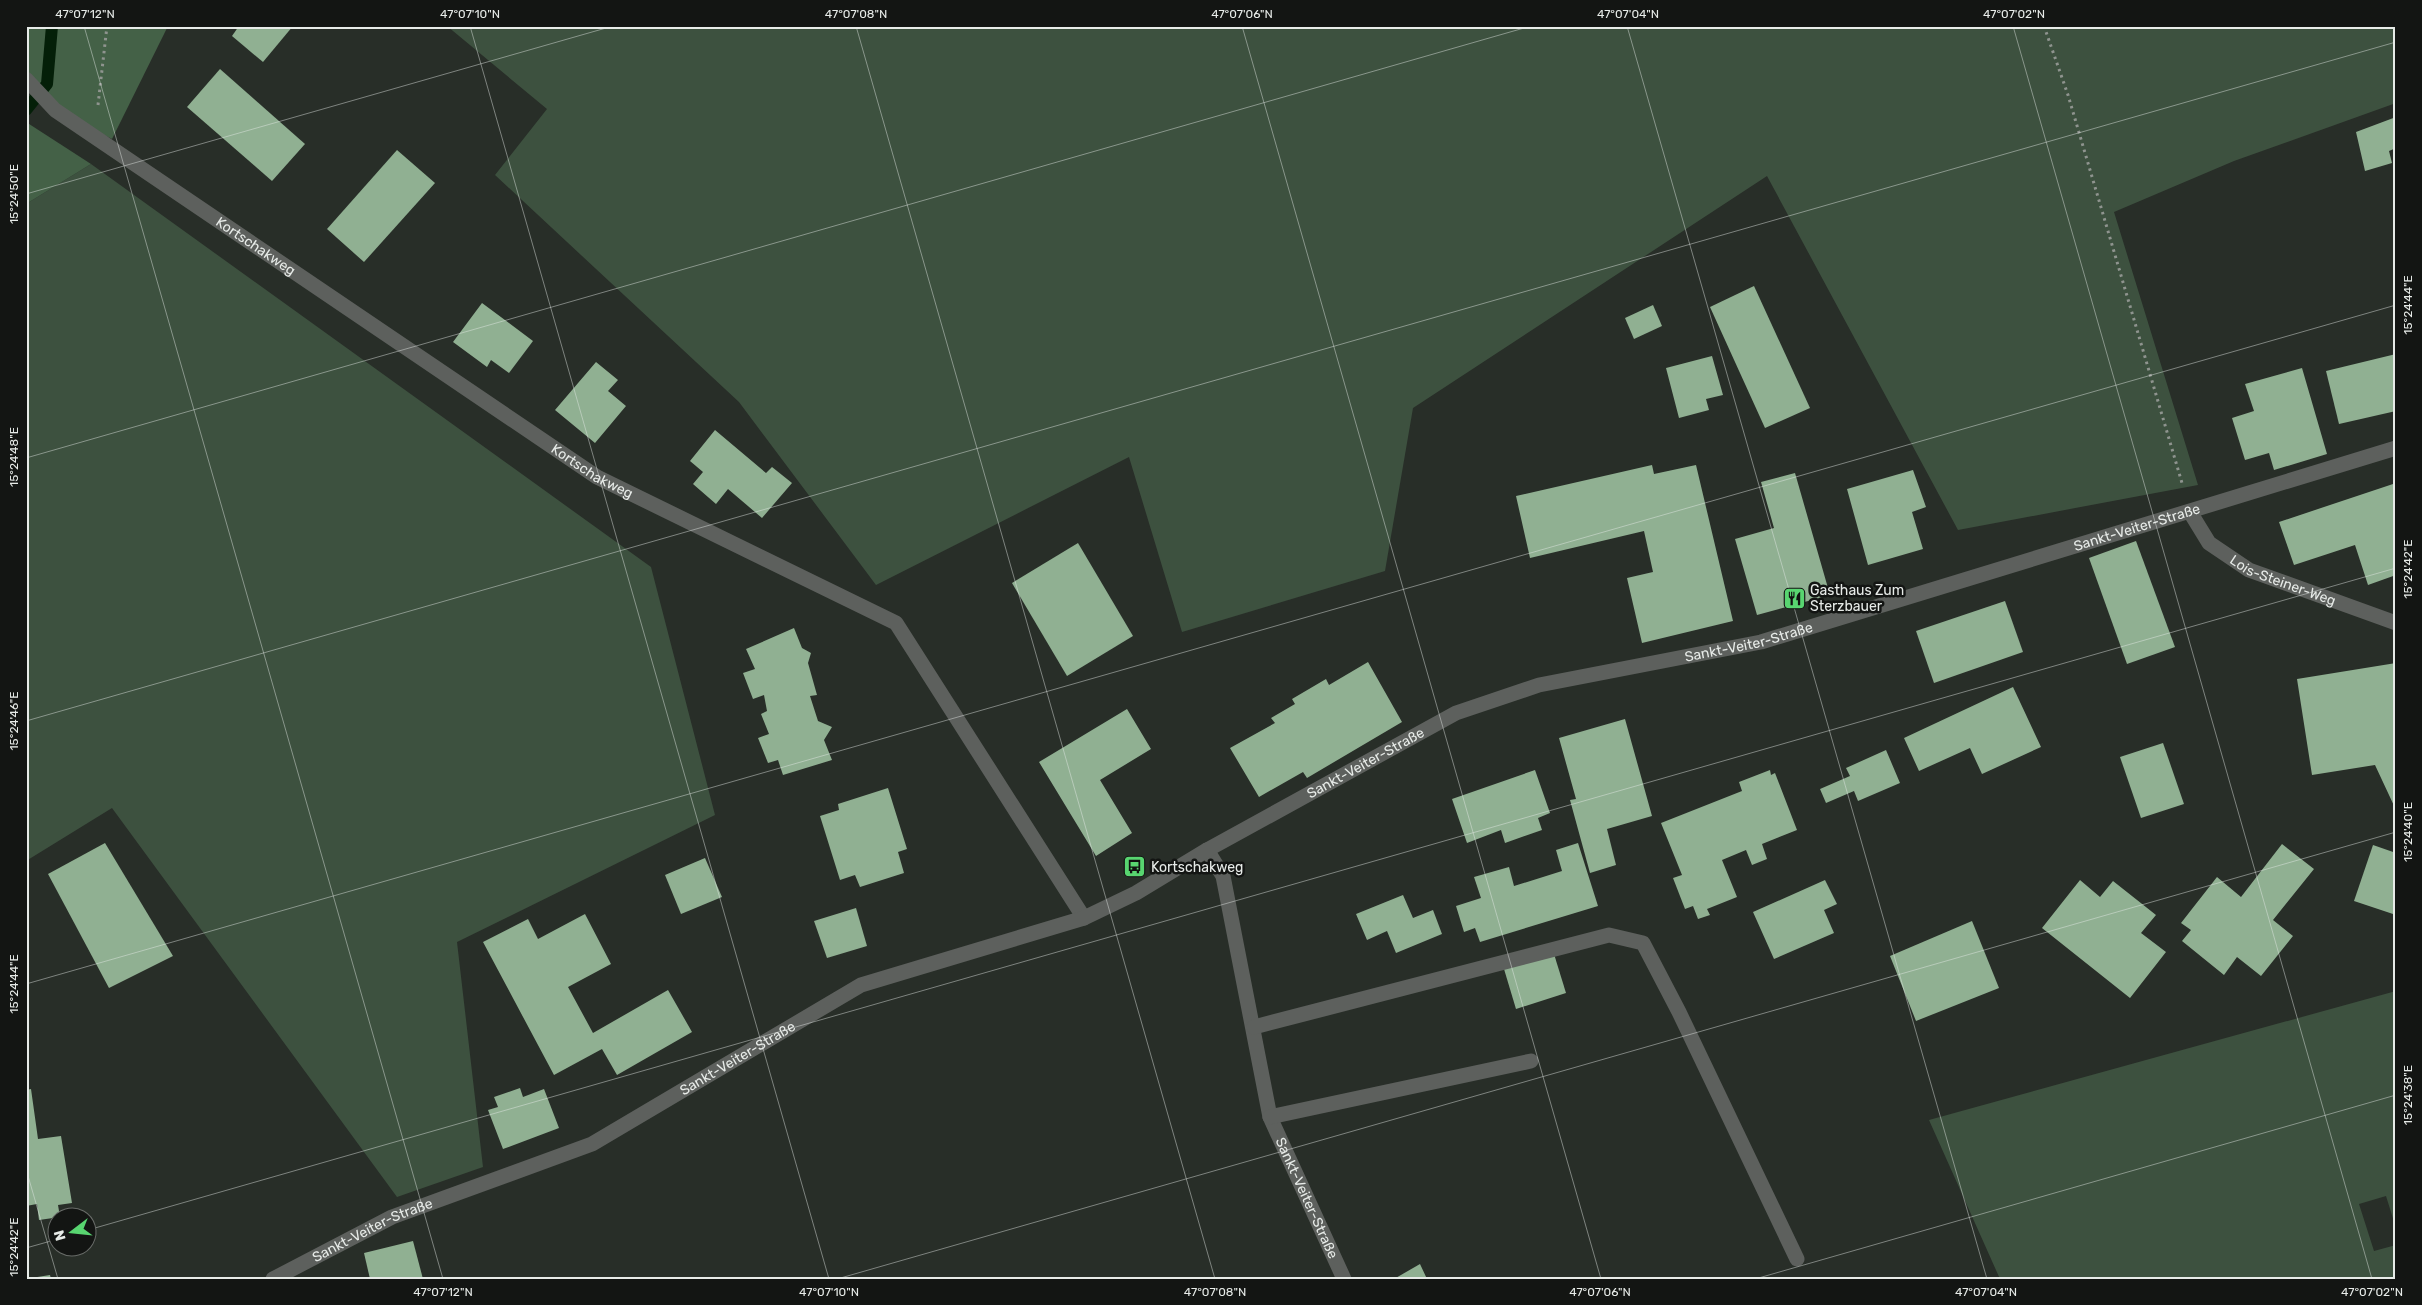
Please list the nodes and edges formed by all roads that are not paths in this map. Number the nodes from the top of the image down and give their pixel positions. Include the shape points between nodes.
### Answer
1 (26, 79) edge
2 (2396, 448) edge
3 (2190, 512) junction
4 (2396, 623) edge
5 (1207, 850) junction
6 (1084, 918) junction
7 (1254, 1027) junction
8 (1531, 1061) dead end
9 (1270, 1117) junction
10 (1797, 1259) dead end
11 (273, 1279) edge
12 (1344, 1279) edge

1 - 6 street, Kortschakweg via 56,110 597,477 896,623
2 - 3 street, Sankt-Veiter-Straße
3 - 4 street, Lois-Steiner-Weg via 2209,542 2249,570
3 - 5 street, Sankt-Veiter-Straße via 1762,642 1539,685 1456,713
5 - 6 street, Sankt-Veiter-Straße via 1136,893
5 - 7 street, Sankt-Veiter-Straße via 1223,876
6 - 11 street, Sankt-Veiter-Straße via 861,984 592,1144 392,1217
7 - 9 street, Sankt-Veiter-Straße
7 - 10 street via 1610,935 1643,943
8 - 9 street
9 - 12 street, Sankt-Veiter-Straße

